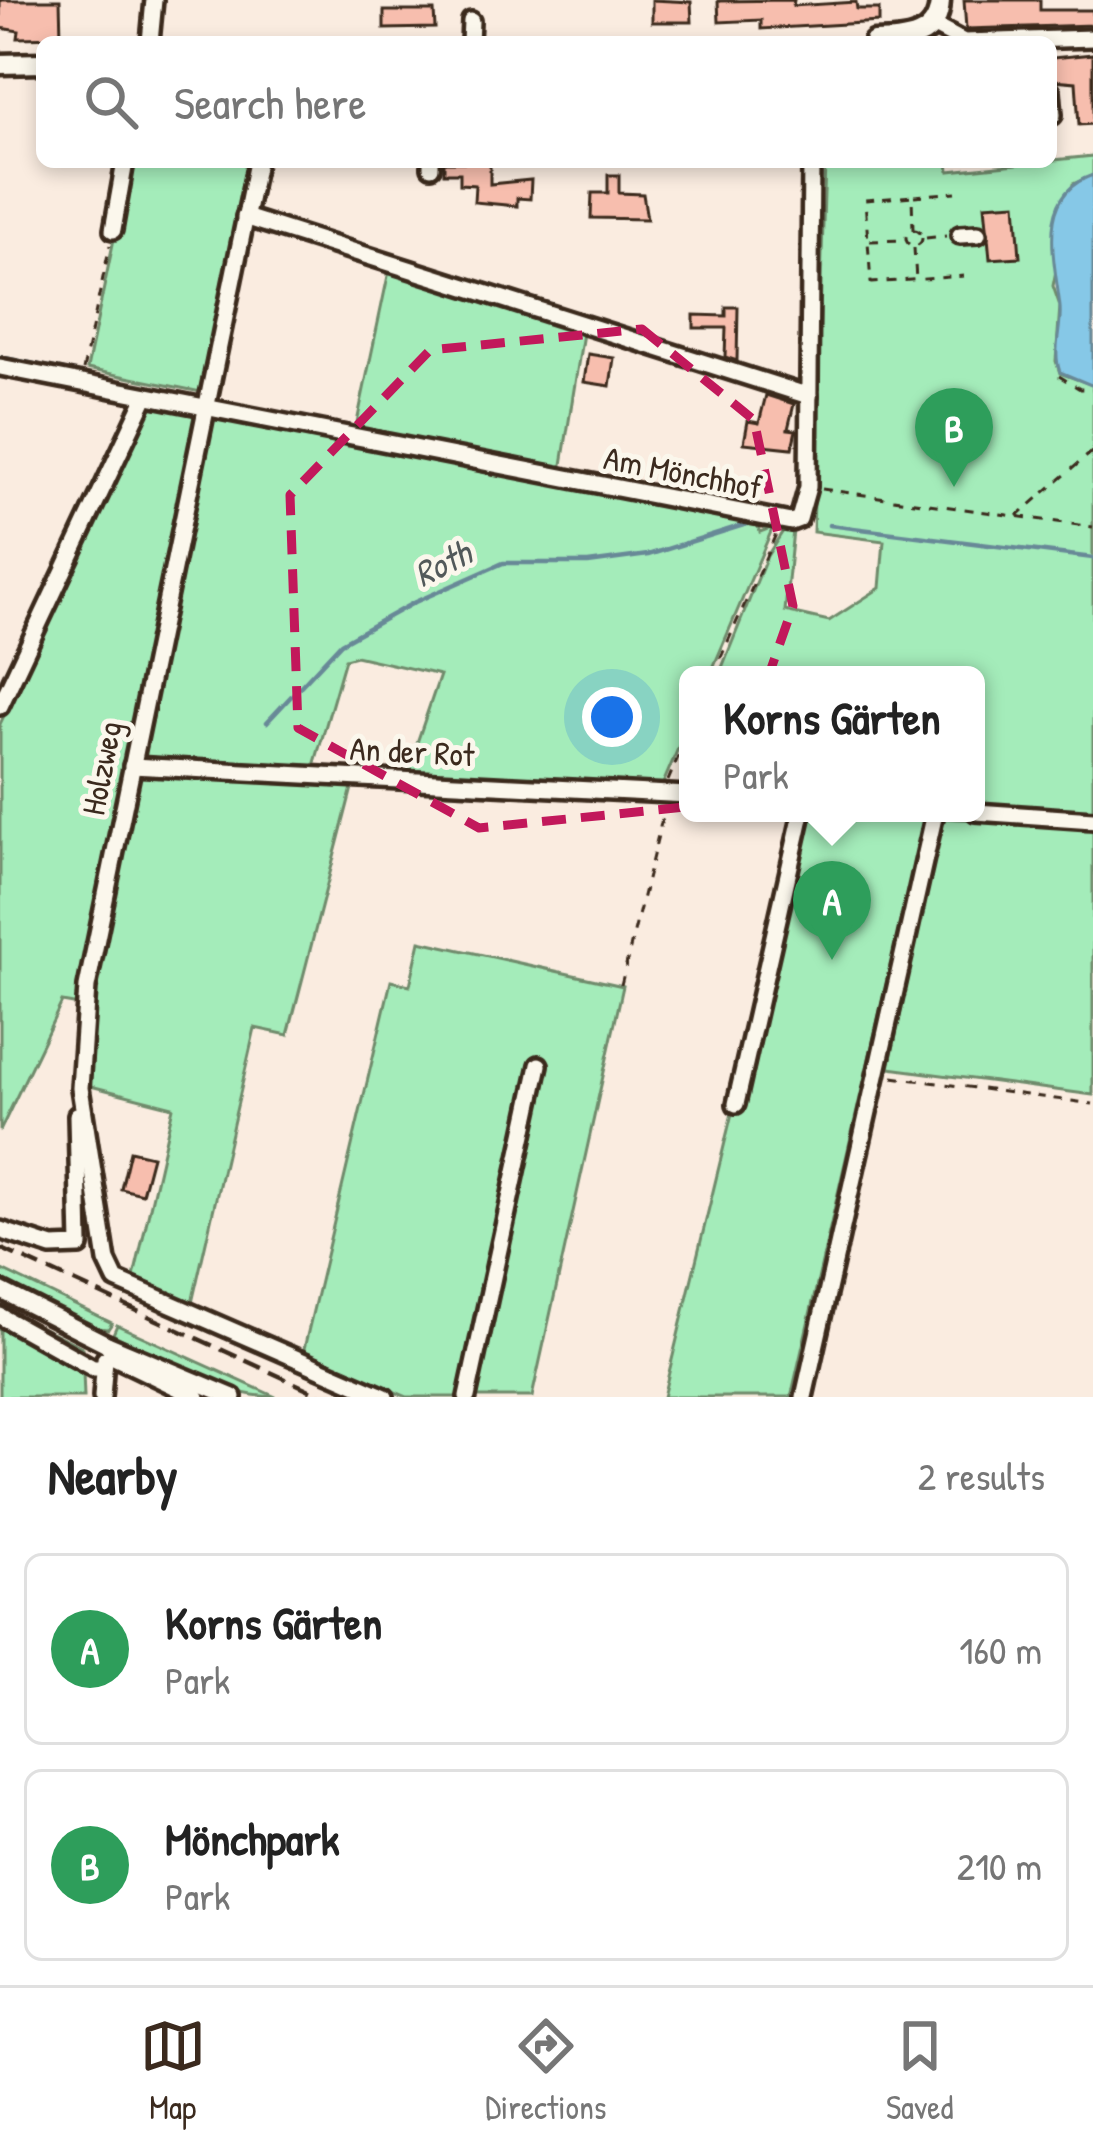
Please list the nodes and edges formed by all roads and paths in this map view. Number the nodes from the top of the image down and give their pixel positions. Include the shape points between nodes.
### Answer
1 (154, 0) edge
2 (940, 0) edge
3 (471, 21) dead end
4 (934, 26) junction
5 (151, 36) edge
6 (470, 36) edge
7 (920, 36) edge
8 (953, 36) edge
9 (1093, 38) edge
10 (1057, 40) edge
11 (36, 63) edge
12 (0, 64) edge
13 (124, 168) edge
14 (256, 168) edge
15 (811, 168) edge
16 (956, 192) dead end
17 (912, 196) junction
18 (245, 217) junction
19 (113, 230) joint
20 (913, 230) junction
21 (978, 234) dead end
22 (960, 235) joint
23 (922, 238) junction
24 (906, 239) junction
25 (868, 242) junction
26 (914, 246) junction
27 (964, 276) dead end
28 (916, 280) junction
29 (0, 367) edge
30 (84, 367) dead end
31 (1059, 376) dead end
32 (1093, 389) edge
33 (146, 396) junction
34 (809, 396) junction
35 (204, 407) junction
36 (1093, 451) edge
37 (808, 487) junction
38 (1016, 517) junction
39 (783, 523) junction
40 (1093, 527) edge
41 (717, 666) edge
42 (0, 706) edge
43 (679, 757) edge
44 (132, 766) junction
45 (665, 794) junction
46 (679, 795) edge
47 (985, 813) edge
48 (1093, 820) edge
49 (800, 822) edge
50 (933, 822) edge
51 (621, 985) dead end
52 (539, 1065) dead end
53 (879, 1075) junction
54 (80, 1088) junction
55 (736, 1104) dead end
56 (1093, 1104) edge
57 (0, 1230) edge
58 (0, 1290) edge
59 (0, 1316) edge
60 (106, 1344) junction
61 (104, 1368) junction
62 (102, 1397) edge
63 (197, 1397) edge
64 (233, 1397) edge
65 (386, 1397) edge
66 (467, 1397) edge
67 (804, 1397) edge

1 - 5 street
2 - 4 main road
3 - 6 street
4 - 7 main road
4 - 8 street
9 - 10 street
11 - 12 main road
13 - 19 street
14 - 18 street, Holzweg
15 - 34 street, Am Mönchhof
16 - 17 path
17 - 20 path
17 - 25 path via 865,200
18 - 34 street
18 - 35 street, Holzweg
19 - 30 path
20 - 23 path
20 - 24 path
21 - 22 street
22 - 23 path
23 - 26 path
24 - 25 path
24 - 26 path
25 - 28 path via 871,283
26 - 28 path
27 - 28 path
29 - 33 street, Am Mönchhof
31 - 32 path
33 - 35 street, Am Mönchhof
33 - 42 street
34 - 37 street, Am Mönchhof
35 - 39 street, Am Mönchhof
35 - 44 street, Holzweg
36 - 38 path
37 - 38 path
37 - 39 street, Am Mönchhof via 800,519
38 - 40 path
39 - 41 path
43 - 45 path
44 - 45 street, An der Rot
44 - 54 street, Holzweg via 87,987
45 - 46 street, An der Rot
45 - 51 path
47 - 48 street
49 - 55 street
50 - 53 street
52 - 66 street
53 - 56 path
53 - 67 street
54 - 57 street via 84,1240 68,1249
54 - 65 street, Holzweg via 116,1280
58 - 60 street
59 - 61 street
60 - 61 street
60 - 63 street via 116,1358
60 - 64 street
61 - 62 street

